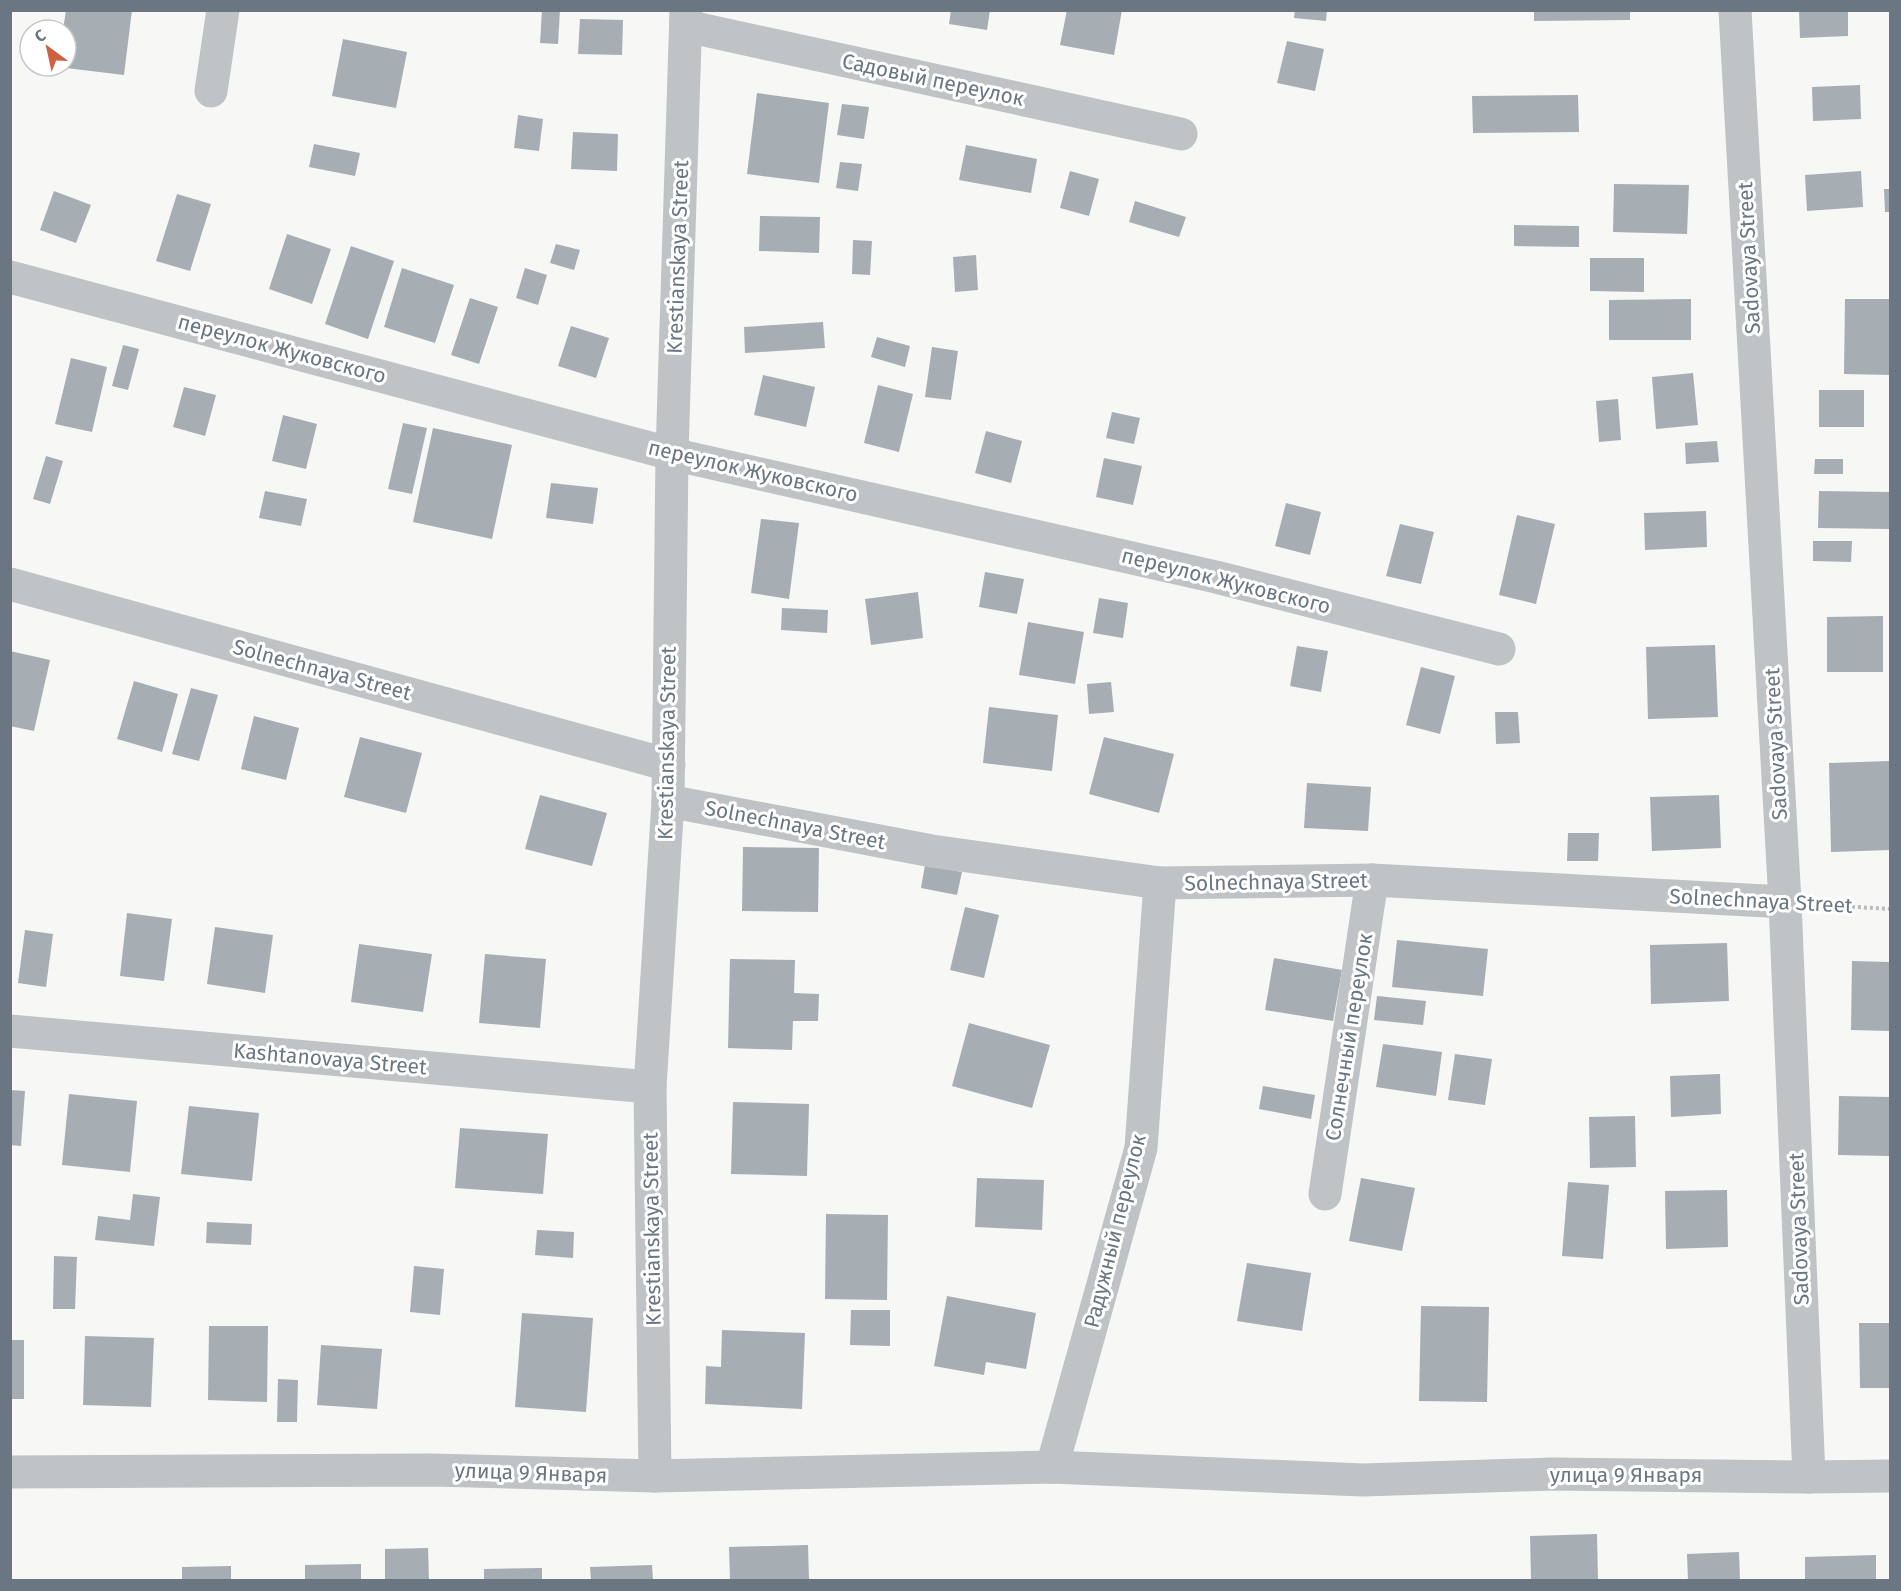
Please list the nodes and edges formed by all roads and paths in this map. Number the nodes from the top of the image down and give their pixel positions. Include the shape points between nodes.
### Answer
1 (223, 10) edge
2 (1735, 10) edge
3 (686, 18) edge
4 (211, 91) dead end
5 (1181, 135) dead end
6 (10, 277) edge
7 (672, 454) junction
8 (10, 584) edge
9 (1499, 650) dead end
10 (669, 765) junction
11 (668, 801) junction
12 (1372, 880) junction
13 (1160, 883) junction
14 (1785, 902) junction
15 (1890, 909) edge
16 (10, 1031) edge
17 (650, 1087) junction
18 (1325, 1194) dead end
19 (1052, 1467) junction
20 (10, 1472) edge
21 (655, 1476) junction
22 (1890, 1476) edge
23 (1809, 1477) junction

1 - 4 street
2 - 14 street, Sadovaya Street
3 - 5 street, Садовый переулок
3 - 7 street, Krestianskaya Street
6 - 7 street, переулок Жуковского
7 - 9 street, переулок Жуковского via 1216,577
7 - 10 street, Krestianskaya Street
8 - 10 street, Solnechnaya Street
10 - 11 street, Krestianskaya Street
11 - 13 street, Solnechnaya Street via 932,851
11 - 17 street, Krestianskaya Street
12 - 13 street, Solnechnaya Street
12 - 14 street, Solnechnaya Street
12 - 18 street, Солнечный переулок
13 - 19 street, Радужный переулок via 1141,1148
14 - 15 path, Solnechnaya Street
14 - 23 street, Sadovaya Street
16 - 17 street, Kashtanovaya Street
17 - 21 street, Krestianskaya Street
19 - 21 street, улица 9 Января
19 - 23 street, улица 9 Января via 1363,1480 1552,1474
20 - 21 street, улица 9 Января via 432,1470
22 - 23 street, улица 9 Января

